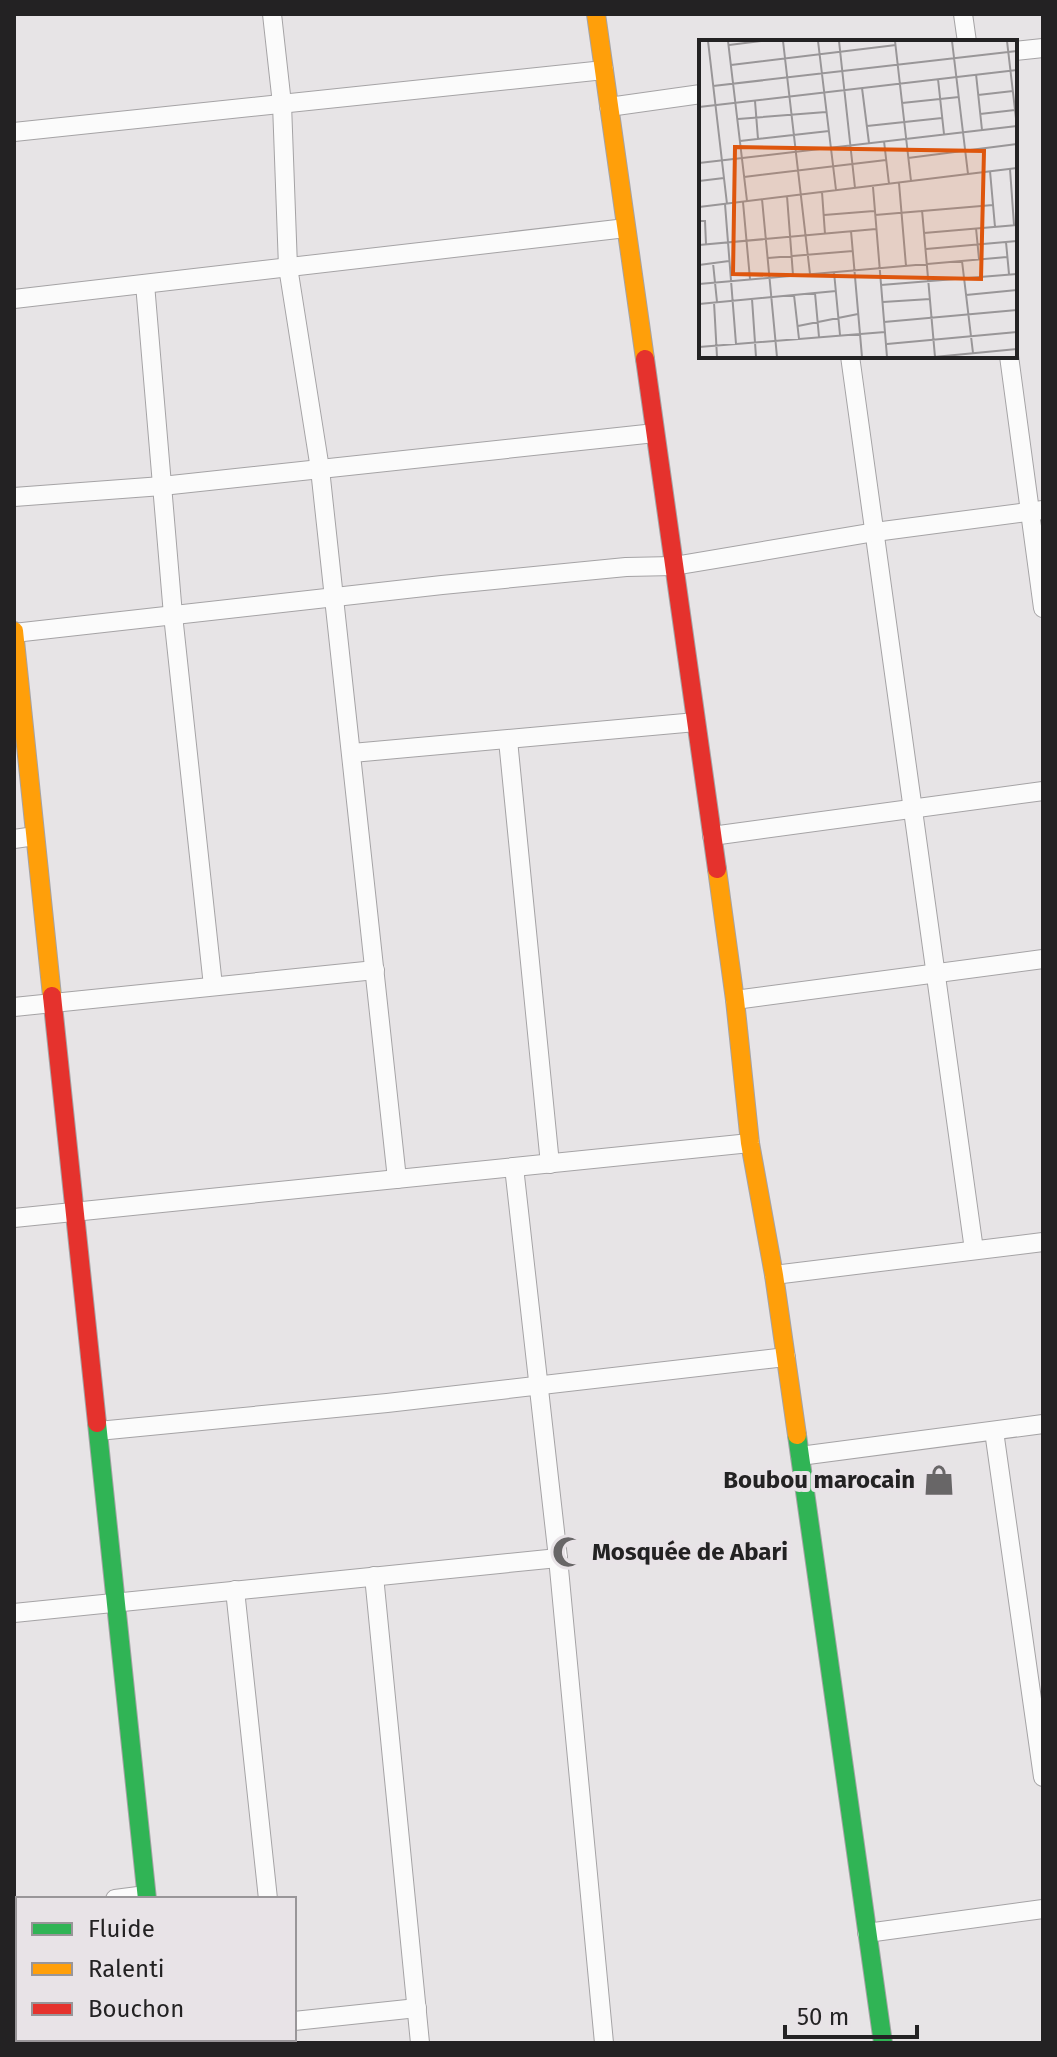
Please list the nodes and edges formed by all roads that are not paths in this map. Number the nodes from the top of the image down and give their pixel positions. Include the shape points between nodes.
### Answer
1 (272, 14) edge
2 (596, 14) edge
3 (963, 14) edge
4 (967, 40) edge
5 (1043, 48) edge
6 (1017, 51) edge
7 (604, 70) junction
8 (699, 94) edge
9 (282, 104) junction
10 (609, 107) junction
11 (14, 132) edge
12 (626, 228) junction
13 (288, 267) junction
14 (145, 284) junction
15 (14, 299) edge
16 (850, 358) edge
17 (1009, 358) edge
18 (655, 433) junction
19 (320, 469) junction
20 (162, 486) junction
21 (14, 497) edge
22 (1037, 511) edge
23 (875, 532) junction
24 (674, 566) junction
25 (334, 597) junction
26 (1043, 608) edge
27 (173, 615) junction
28 (14, 632) edge
29 (696, 722) junction
30 (508, 740) junction
31 (352, 753) junction
32 (1043, 791) edge
33 (913, 809) junction
34 (35, 836) junction
35 (712, 836) junction
36 (14, 839) edge
37 (1043, 959) edge
38 (375, 970) junction
39 (936, 973) junction
40 (213, 986) junction
41 (735, 1000) junction
42 (53, 1003) junction
43 (14, 1007) edge
44 (750, 1143) junction
45 (550, 1164) junction
46 (514, 1167) junction
47 (397, 1179) junction
48 (75, 1212) junction
49 (14, 1218) edge
50 (1043, 1242) edge
51 (974, 1250) junction
52 (774, 1275) junction
53 (786, 1357) junction
54 (538, 1385) junction
55 (1043, 1424) edge
56 (98, 1431) junction
57 (994, 1431) junction
58 (800, 1456) junction
59 (558, 1558) junction
60 (374, 1576) junction
61 (235, 1590) junction
62 (115, 1602) junction
63 (14, 1613) edge
64 (1043, 1777) edge
65 (146, 1897) edge
66 (268, 1897) edge
67 (1043, 1909) edge
68 (867, 1933) junction
69 (417, 2008) junction
70 (296, 2021) edge
71 (14, 2023) edge
72 (16, 2043) edge
73 (420, 2043) edge
74 (604, 2043) edge
75 (883, 2043) edge

1 - 9 street
2 - 7 street
3 - 4 street
5 - 6 street
7 - 9 street
7 - 10 street
8 - 10 street
9 - 11 street
9 - 13 street
10 - 12 street
12 - 13 street
12 - 18 street
13 - 14 street
13 - 19 street
14 - 15 street
14 - 20 street
16 - 23 street
17 - 22 street
18 - 19 street
18 - 24 street
19 - 20 street
19 - 25 street
20 - 21 street
20 - 27 street
22 - 23 street
22 - 26 street
23 - 24 street
23 - 33 street
24 - 25 street
24 - 29 street
25 - 27 street
25 - 31 street
27 - 28 street
27 - 40 street
28 - 34 street
29 - 30 street
29 - 35 street
30 - 31 street
30 - 45 street
31 - 38 street
32 - 33 street
33 - 35 street
33 - 39 street
34 - 36 street
34 - 42 street
35 - 41 street
37 - 39 street
38 - 40 street
38 - 47 street
39 - 41 street
39 - 51 street
40 - 42 street
41 - 44 street
42 - 43 street
42 - 48 street
44 - 45 street
44 - 52 street
45 - 46 street
46 - 47 street
46 - 54 street
47 - 48 street
48 - 49 street
48 - 56 street
50 - 51 street
51 - 52 street
52 - 53 street
53 - 54 street
53 - 58 street
54 - 56 street
54 - 59 street
55 - 57 street
56 - 62 street
57 - 58 street
57 - 64 street
58 - 68 street
59 - 60 street
59 - 74 street
60 - 61 street
60 - 69 street
61 - 62 street
61 - 66 street
62 - 63 street
62 - 65 street
67 - 68 street
68 - 75 street
69 - 70 street
69 - 73 street
71 - 72 street

